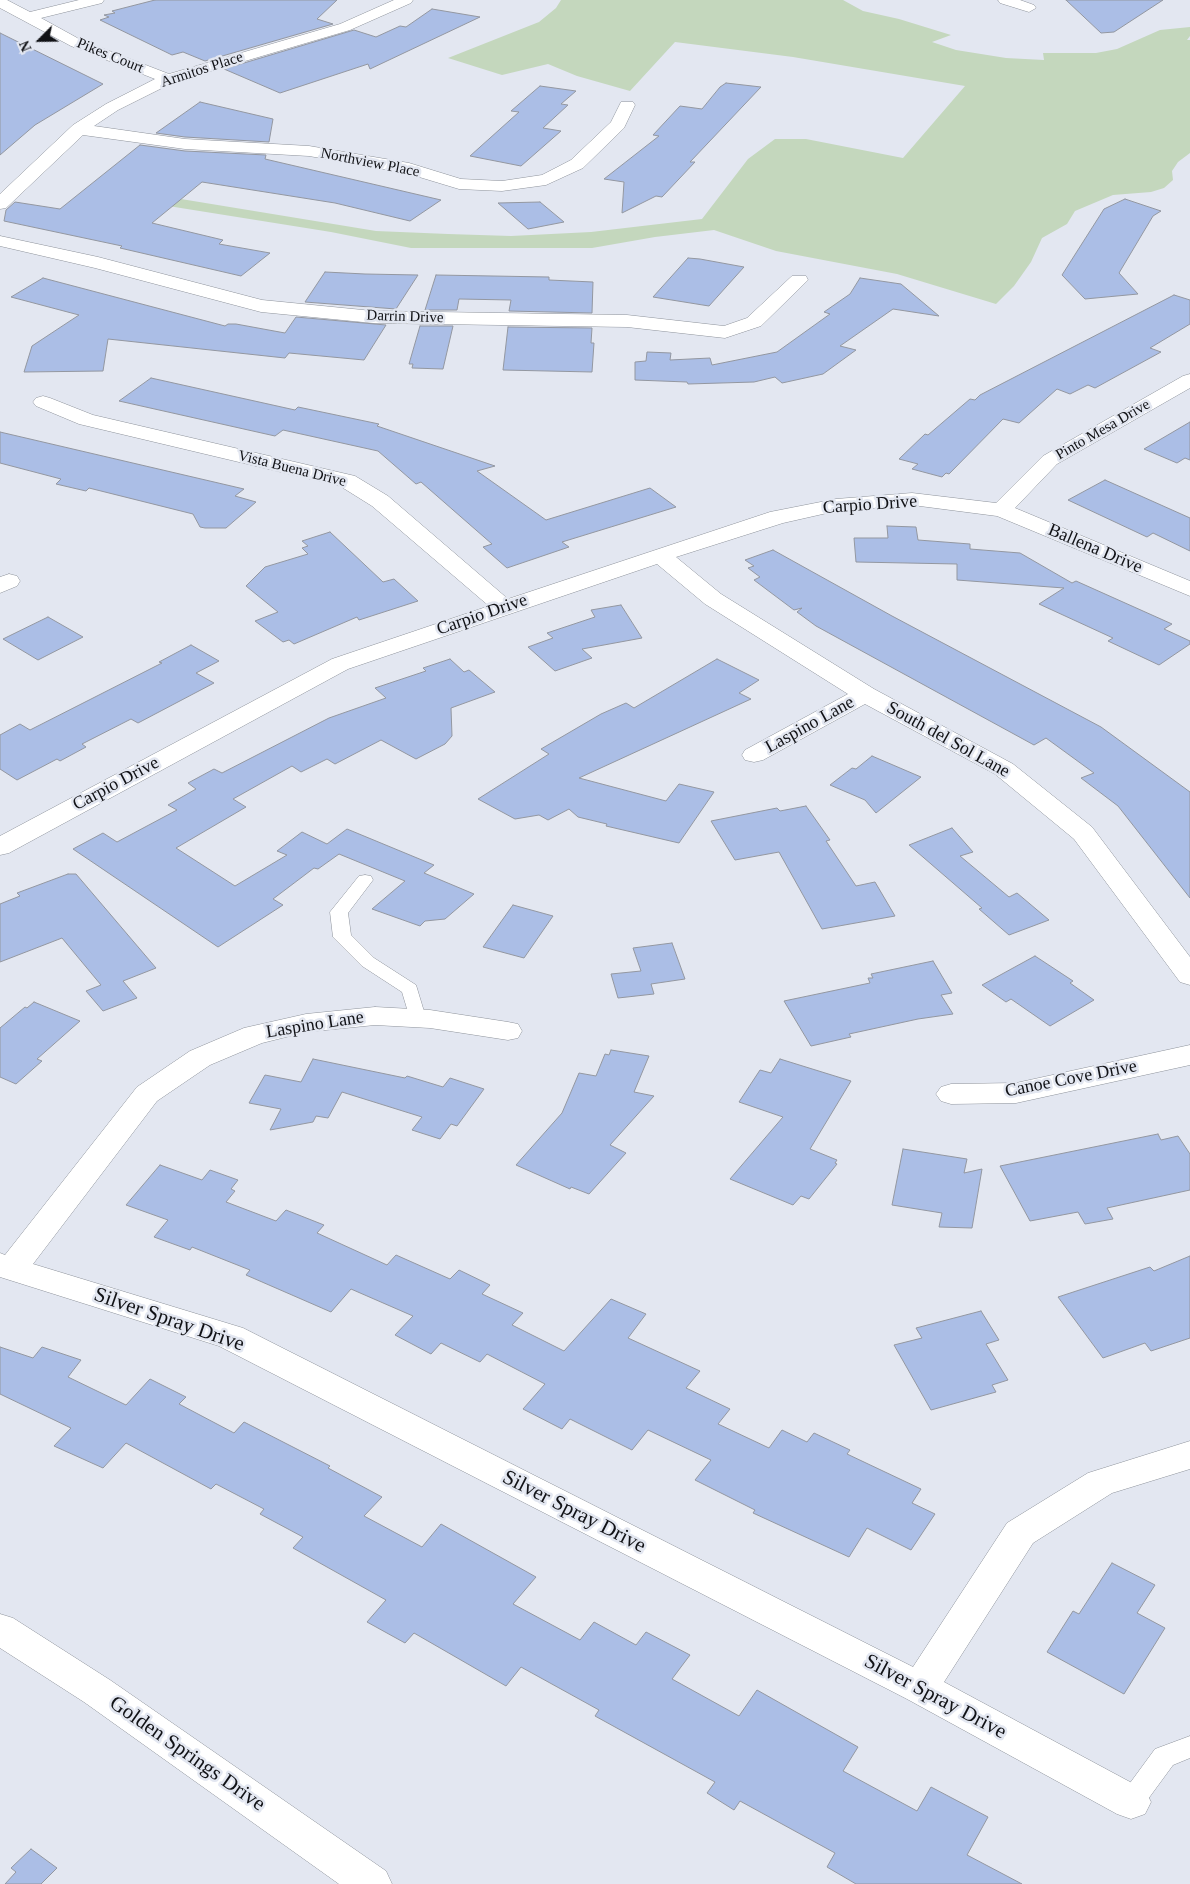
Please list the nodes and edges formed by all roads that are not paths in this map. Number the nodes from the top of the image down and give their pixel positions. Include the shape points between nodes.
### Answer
1 (97, 0) edge
2 (406, 0) edge
3 (1005, 0) edge
4 (0, 2) edge
5 (1029, 8) dead end
6 (27, 17) junction
7 (168, 79) junction
8 (626, 105) dead end
9 (79, 130) junction
10 (0, 204) edge
11 (0, 241) edge
12 (799, 280) dead end
13 (1186, 386) edge
14 (43, 402) dead end
15 (1000, 510) junction
16 (660, 555) junction
17 (1190, 589) edge
18 (504, 607) junction
19 (866, 694) junction
20 (754, 755) dead end
21 (0, 847) edge
22 (365, 880) dead end
23 (1190, 976) edge
24 (417, 1018) junction
25 (508, 1031) dead end
26 (1190, 1055) edge
27 (951, 1094) dead end
28 (6, 1266) edge
29 (1190, 1455) edge
30 (0, 1628) edge
31 (920, 1688) junction
32 (1190, 1747) edge
33 (1131, 1802) joint
34 (372, 1884) edge

1 - 6 street
2 - 7 street, Armitos Place via 345,27
3 - 5 street
4 - 6 street, Pikes Court
6 - 7 street, Pikes Court via 76,42
7 - 9 street, Armitos Place via 112,108
8 - 9 street, Northview Place via 618,124 577,164 546,180 502,186 458,184 408,168 309,151 185,144
9 - 10 street, Armitos Place
11 - 12 street, Darrin Drive via 261,306 372,317 627,321 725,332 754,322
13 - 15 street, Pinto Mesa Drive via 1050,460
14 - 18 street, Vista Buena Drive via 86,420 347,481 380,502
15 - 16 street, Carpio Drive via 912,499 836,505 778,518
15 - 17 street, Ballena Drive
16 - 18 street, Carpio Drive
16 - 19 street, South del Sol Lane via 713,599
18 - 21 street, Carpio Drive via 340,664
19 - 20 street, Laspino Lane
19 - 23 street, South del Sol Lane via 1004,769 1083,833
22 - 24 lane via 339,912 342,937 368,962 410,990
24 - 25 street, Laspino Lane
24 - 28 street, Laspino Lane via 375,1016 306,1023 254,1035 200,1058 147,1094
26 - 27 street, Canoe Cove Drive via 1016,1093
28 - 31 street, Silver Spray Drive via 231,1337
29 - 31 street via 1100,1483 1020,1533
30 - 34 street, Golden Springs Drive via 97,1691
31 - 33 street, Silver Spray Drive
32 - 33 lane via 1164,1757

